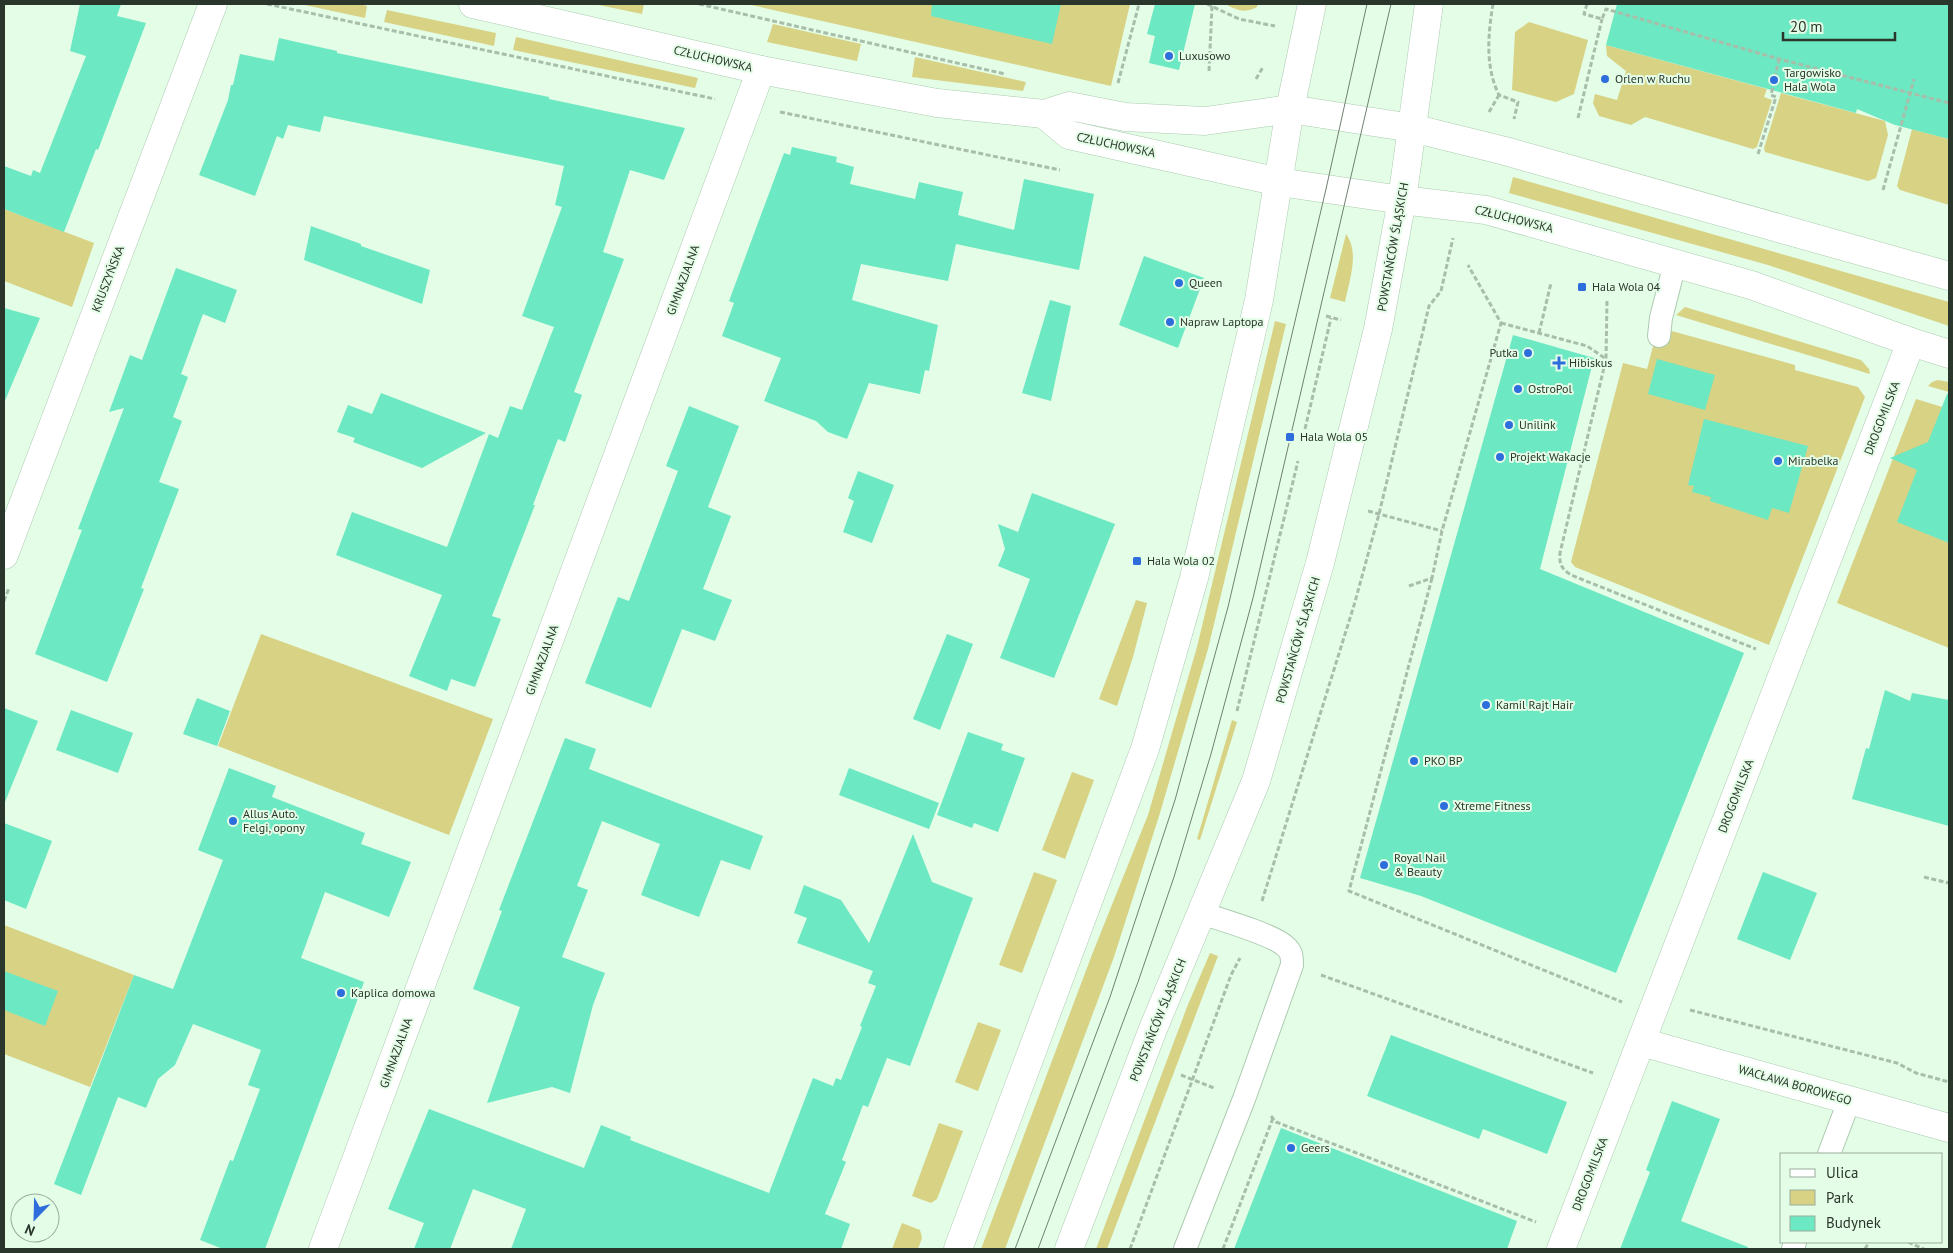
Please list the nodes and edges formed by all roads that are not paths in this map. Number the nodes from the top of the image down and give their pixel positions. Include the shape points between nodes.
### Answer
1 (212, 4) edge
2 (472, 4) edge
3 (1312, 4) edge
4 (1429, 4) edge
5 (509, 8) edge
6 (762, 70) junction
7 (1290, 109) junction
8 (1044, 114) junction
9 (1412, 128) junction
10 (1279, 182) junction
11 (1402, 200) junction
12 (1675, 263) junction
13 (1949, 276) edge
14 (1658, 336) dead end
15 (1911, 342) junction
16 (1949, 354) edge
17 (4, 555) edge
18 (1202, 913) junction
19 (1641, 1042) junction
20 (1849, 1101) junction
21 (1949, 1128) edge
22 (1828, 1153) edge
23 (323, 1249) edge
24 (958, 1249) edge
25 (1069, 1249) edge
26 (1185, 1249) edge
27 (1561, 1249) edge

1 - 17 street, KRUSZYŃSKA
2 - 5 street, CZŁUCHOWSKA
3 - 7 street
4 - 9 street, POWSTAŃCÓW ŚLĄSKICH
5 - 6 street, CZŁUCHOWSKA
6 - 8 street, CZŁUCHOWSKA via 937,103
6 - 23 street, GIMNAZJALNA
7 - 8 street, CZŁUCHOWSKA via 1205,121 1125,117 1069,106
7 - 9 street, CZŁUCHOWSKA
7 - 10 street
8 - 10 street, CZŁUCHOWSKA via 1069,135
9 - 11 street, POWSTAŃCÓW ŚLĄSKICH
9 - 13 street, CZŁUCHOWSKA via 1505,151
10 - 11 street, CZŁUCHOWSKA
10 - 24 street via 1259,300 1194,578 1145,749
11 - 12 street, CZŁUCHOWSKA via 1486,210
11 - 18 street, POWSTAŃCÓW ŚLĄSKICH via 1378,329 1320,563 1256,781
12 - 14 lane
12 - 15 street, CZŁUCHOWSKA via 1751,285
15 - 16 street, CZŁUCHOWSKA
15 - 19 street, DROGOMILSKA
18 - 25 street, POWSTAŃCÓW ŚLĄSKICH via 1153,1029
18 - 26 lane via 1275,939 1292,955 1292,965
19 - 20 street, WACŁAWA BOROWEGO
19 - 27 street, DROGOMILSKA
20 - 21 street, WACŁAWA BOROWEGO
20 - 22 lane

